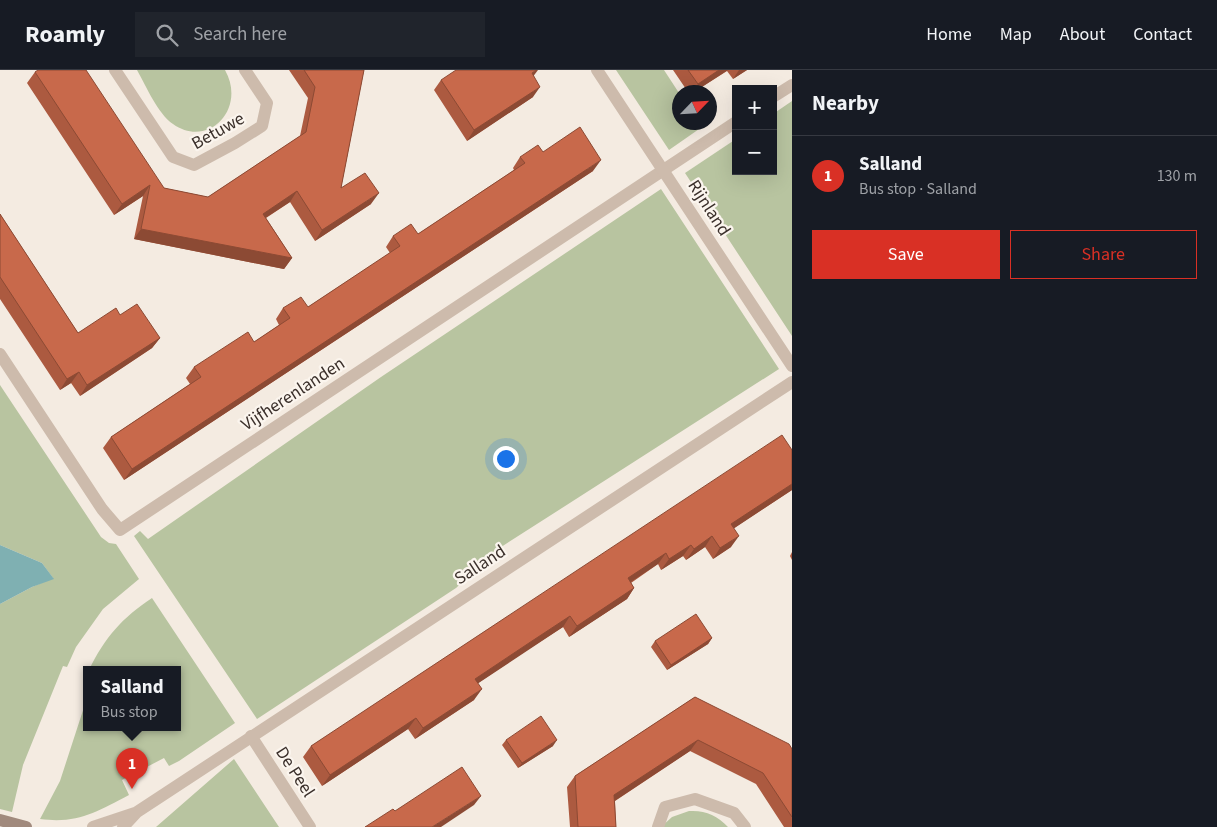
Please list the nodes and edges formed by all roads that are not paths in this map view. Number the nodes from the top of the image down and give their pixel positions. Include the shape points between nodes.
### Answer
1 (115, 70) edge
2 (245, 70) edge
3 (597, 70) edge
4 (792, 85) edge
5 (777, 94) edge
6 (732, 125) edge
7 (663, 170) junction
8 (0, 354) edge
9 (792, 366) edge
10 (792, 382) edge
11 (251, 736) junction
12 (137, 812) junction
13 (0, 820) edge
14 (26, 827) edge
15 (93, 827) edge
16 (123, 827) edge
17 (310, 827) edge
18 (658, 827) edge
19 (745, 827) edge

1 - 2 street, Betuwe via 173,157 194,164 262,126 267,103
3 - 7 street, Rijnland
4 - 5 street
6 - 7 street
7 - 8 street, Vijfherenlanden via 120,530 102,509
7 - 9 street, Rijnland
10 - 11 street, Salland
11 - 12 street, Salland
11 - 17 street, De Peel
12 - 15 street, Salland
12 - 16 street, Salland
13 - 14 main road
18 - 19 street via 664,807 695,800 734,813

